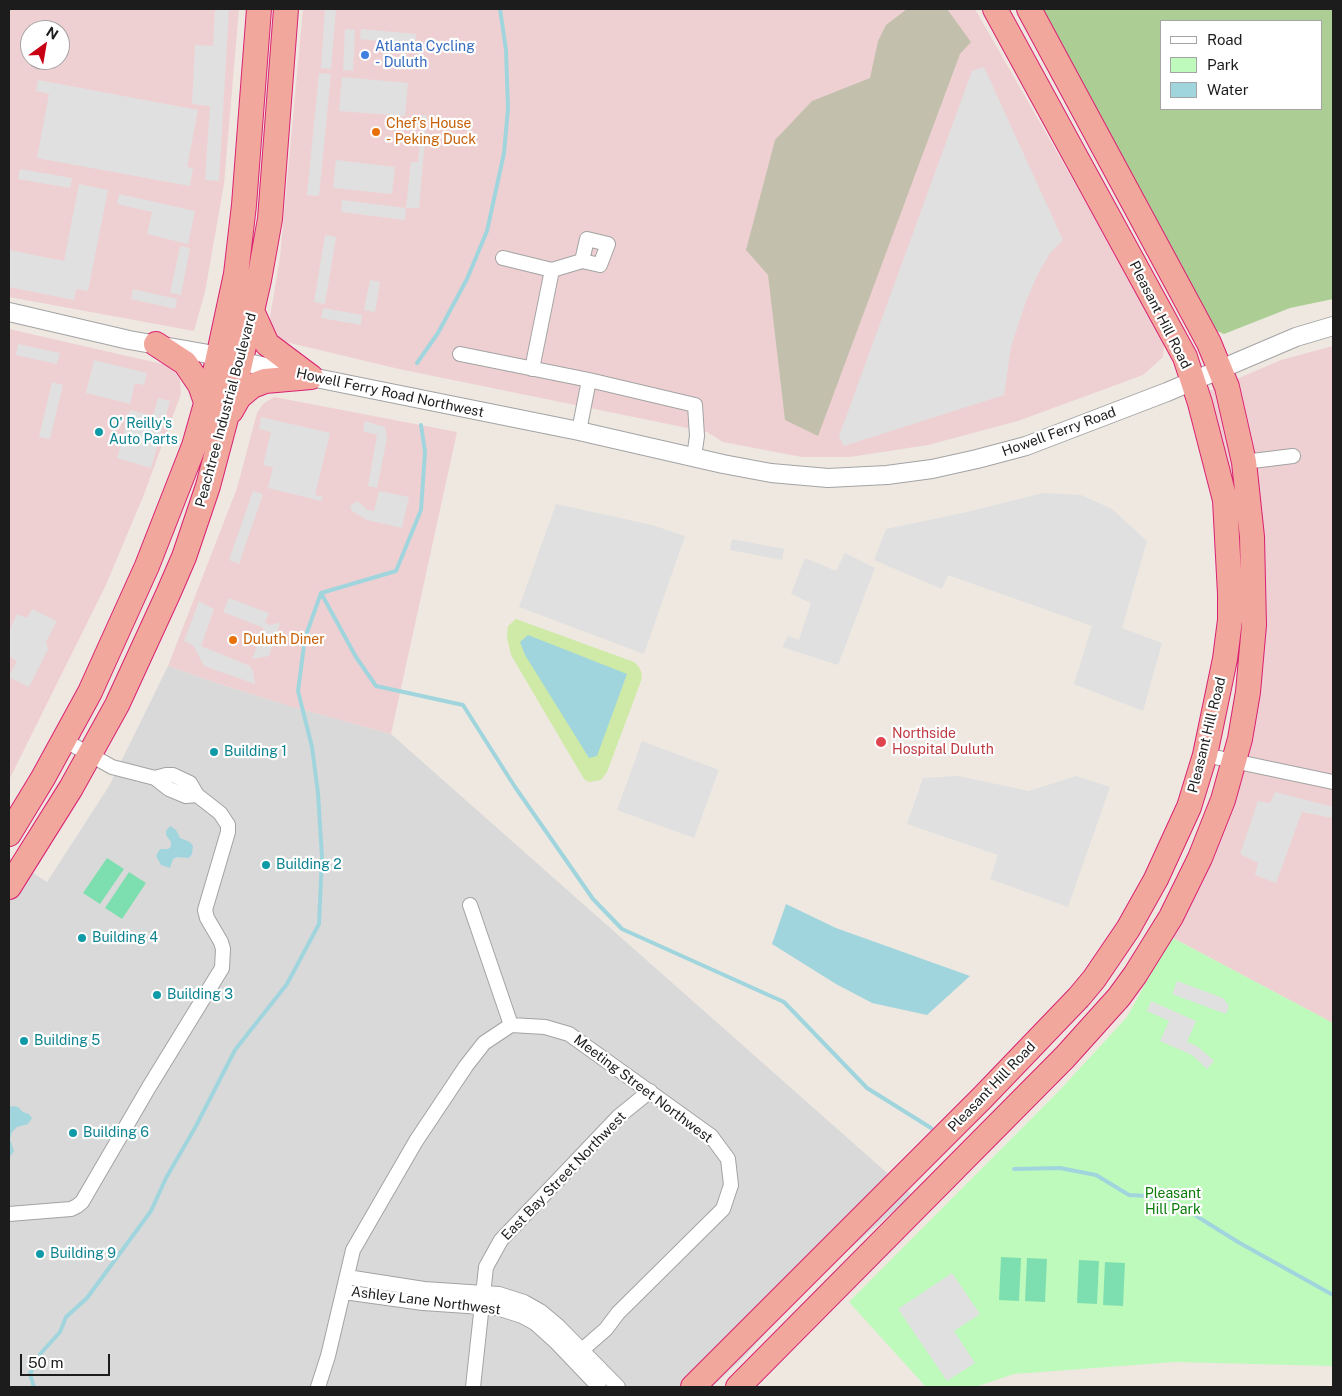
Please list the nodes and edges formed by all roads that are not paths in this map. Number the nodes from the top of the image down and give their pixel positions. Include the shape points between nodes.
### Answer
1 (259, 9) edge
2 (286, 9) edge
3 (995, 9) edge
4 (1029, 9) edge
5 (503, 258) dead end
6 (582, 261) dead end
7 (552, 270) junction
8 (252, 311) junction
9 (9, 312) edge
10 (1333, 326) edge
11 (156, 344) junction
12 (460, 354) dead end
13 (229, 358) junction
14 (532, 369) junction
15 (1219, 369) junction
16 (310, 377) junction
17 (589, 380) junction
18 (1193, 380) junction
19 (206, 402) junction
20 (227, 418) junction
21 (579, 431) junction
22 (1293, 456) dead end
23 (694, 457) junction
24 (1244, 462) junction
25 (771, 473) joint
26 (64, 740) junction
27 (90, 755) junction
28 (1205, 755) junction
29 (1234, 760) junction
30 (1333, 782) edge
31 (9, 834) edge
32 (9, 887) edge
33 (470, 905) dead end
34 (511, 1024) junction
35 (650, 1091) junction
36 (9, 1214) edge
37 (347, 1277) junction
38 (344, 1292) junction
39 (482, 1300) junction
40 (582, 1350) junction
41 (318, 1387) edge
42 (473, 1387) edge
43 (599, 1387) edge
44 (618, 1387) edge
45 (693, 1387) edge
46 (738, 1387) edge

1 - 13 highway, Peachtree Industrial Boulevard
2 - 8 highway, Peachtree Industrial Boulevard via 270,219
3 - 18 highway, Pleasant Hill Road via 1185,357
4 - 15 highway, Pleasant Hill Road via 1194,315
5 - 7 street
6 - 7 street
7 - 14 street
8 - 13 highway, Peachtree Industrial Boulevard
8 - 16 highway via 267,344
9 - 11 street, Howell Ferry Road Northwest
10 - 15 street, Howell Ferry Road via 1296,337
11 - 13 street, Howell Ferry Road Northwest
11 - 19 highway via 185,363 200,385
12 - 14 street
13 - 16 street, Howell Ferry Road Northwest
13 - 19 highway, Peachtree Industrial Boulevard
13 - 20 highway, Peachtree Industrial Boulevard
14 - 17 street
15 - 18 street, Howell Ferry Road
15 - 24 highway, Pleasant Hill Road via 1227,388
16 - 20 highway via 265,381 252,386 240,397
16 - 21 street, Howell Ferry Road Northwest
17 - 21 street
17 - 23 street via 695,405 697,436
18 - 25 street, Howell Ferry Road via 1026,446 950,465 858,477
18 - 28 highway, Pleasant Hill Road via 1225,500 1230,574 1230,620 1225,659
19 - 26 highway, Peachtree Industrial Boulevard via 194,446 147,566
20 - 27 highway, Peachtree Industrial Boulevard via 184,556 146,645
21 - 23 street, Howell Ferry Road Northwest
22 - 24 street
23 - 25 street, Howell Ferry Road Northwest
24 - 29 highway, Pleasant Hill Road via 1252,537 1254,625 1248,692
26 - 27 street
26 - 31 highway, Peachtree Industrial Boulevard
27 - 32 highway, Peachtree Industrial Boulevard
27 - 36 street via 112,767 155,778 173,775 190,783 197,795 220,813 228,824 205,910 221,942 224,958 222,968 82,1202 70,1208
28 - 29 street
28 - 45 highway, Pleasant Hill Road via 1189,807 1156,880 1094,979 983,1097
29 - 30 street
29 - 46 highway, Pleasant Hill Road via 1223,800 1196,866 1171,917 1119,997 1065,1058
33 - 34 street
34 - 35 street, Meeting Street Northwest via 546,1027 569,1034
34 - 37 street via 484,1043 416,1141 353,1250
35 - 39 street, East Bay Street Northwest via 618,1117 501,1240 486,1267
35 - 40 street, Meeting Street Northwest via 711,1136 728,1160 731,1185 723,1209
37 - 38 street
37 - 39 street, Ashley Lane Northwest
38 - 39 street, Ashley Lane Northwest via 423,1302
38 - 41 street
39 - 40 street, Ashley Lane Northwest via 506,1296 524,1302 540,1311
39 - 42 street, East Bay Street Northwest
39 - 43 street, Ashley Lane Northwest via 535,1324
40 - 44 street, Ashley Lane Northwest

